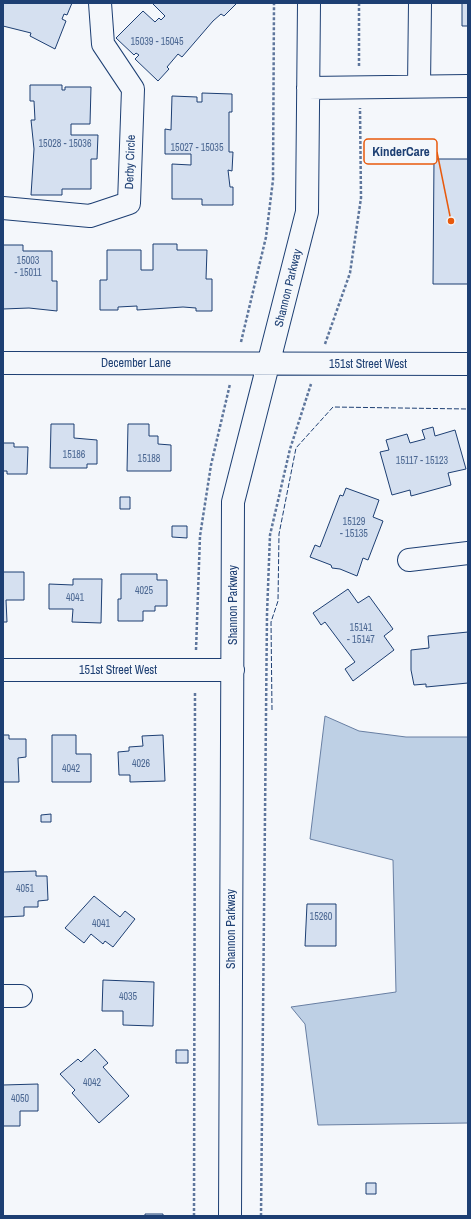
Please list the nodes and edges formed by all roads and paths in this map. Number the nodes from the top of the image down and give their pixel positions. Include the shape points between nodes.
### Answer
1 (100, 3) edge
2 (274, 3) edge
3 (309, 3) edge
4 (359, 3) edge
5 (420, 3) edge
6 (360, 86) junction
7 (419, 86) junction
8 (468, 86) edge
9 (308, 88) junction
10 (3, 208) edge
11 (236, 363) junction
12 (269, 363) junction
13 (318, 363) junction
14 (3, 364) edge
15 (468, 364) edge
16 (468, 553) edge
17 (409, 560) dead end
18 (3, 670) edge
19 (195, 670) junction
20 (233, 670) junction
21 (194, 1216) edge
22 (230, 1216) edge
23 (261, 1216) edge

1 - 10 street, Derby Circle via 103,44 133,89 129,203 90,216
2 - 11 path via 273,180 266,237
3 - 9 street, Shannon Parkway
4 - 6 path
5 - 7 street
6 - 7 street
6 - 9 street
6 - 13 path via 361,198 350,273
7 - 8 street
9 - 12 street, Shannon Parkway via 307,212
11 - 12 street, December Lane
11 - 14 street, December Lane
11 - 19 path via 211,465 200,536
12 - 13 street, 151st Street West
12 - 20 street, Shannon Parkway via 233,502
13 - 15 street, 151st Street West
13 - 23 path via 290,449 270,536
16 - 17 street
18 - 19 street, 151st Street West
19 - 20 street, 151st Street West
19 - 21 path
20 - 22 street, Shannon Parkway

